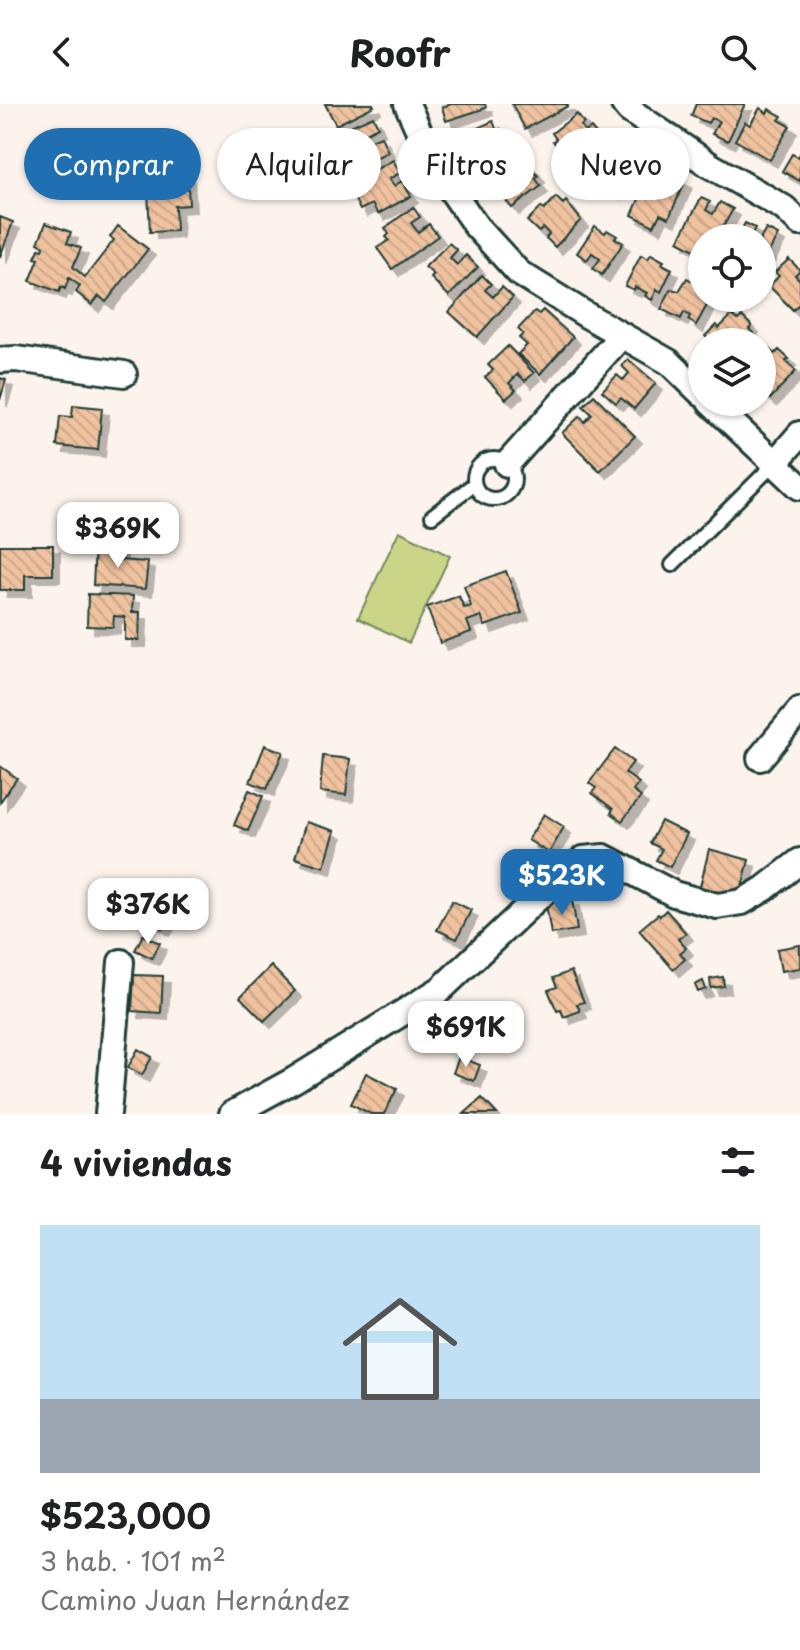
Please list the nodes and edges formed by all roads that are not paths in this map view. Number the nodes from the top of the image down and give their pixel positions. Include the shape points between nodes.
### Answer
1 (407, 104) edge
2 (624, 104) edge
3 (800, 223) edge
4 (622, 335) junction
5 (0, 360) edge
6 (124, 374) dead end
7 (688, 380) edge
8 (724, 416) edge
9 (800, 434) edge
10 (507, 464) junction
11 (774, 464) junction
12 (474, 484) junction
13 (800, 487) edge
14 (432, 516) dead end
15 (672, 565) dead end
16 (800, 710) edge
17 (760, 758) dead end
18 (800, 861) edge
19 (121, 962) dead end
20 (108, 1114) edge
21 (232, 1114) edge

1 - 4 street via 434,165 476,226 519,273
2 - 3 street
4 - 7 street via 669,362
4 - 10 street
5 - 6 street
8 - 11 street
9 - 11 street
10 - 12 lane via 497,459 481,463
10 - 12 lane via 514,482 506,496 483,497
11 - 13 street
11 - 15 lane
12 - 14 lane
16 - 17 street
18 - 21 street via 742,902 717,906 674,894 604,857 583,859 441,989
19 - 20 street

